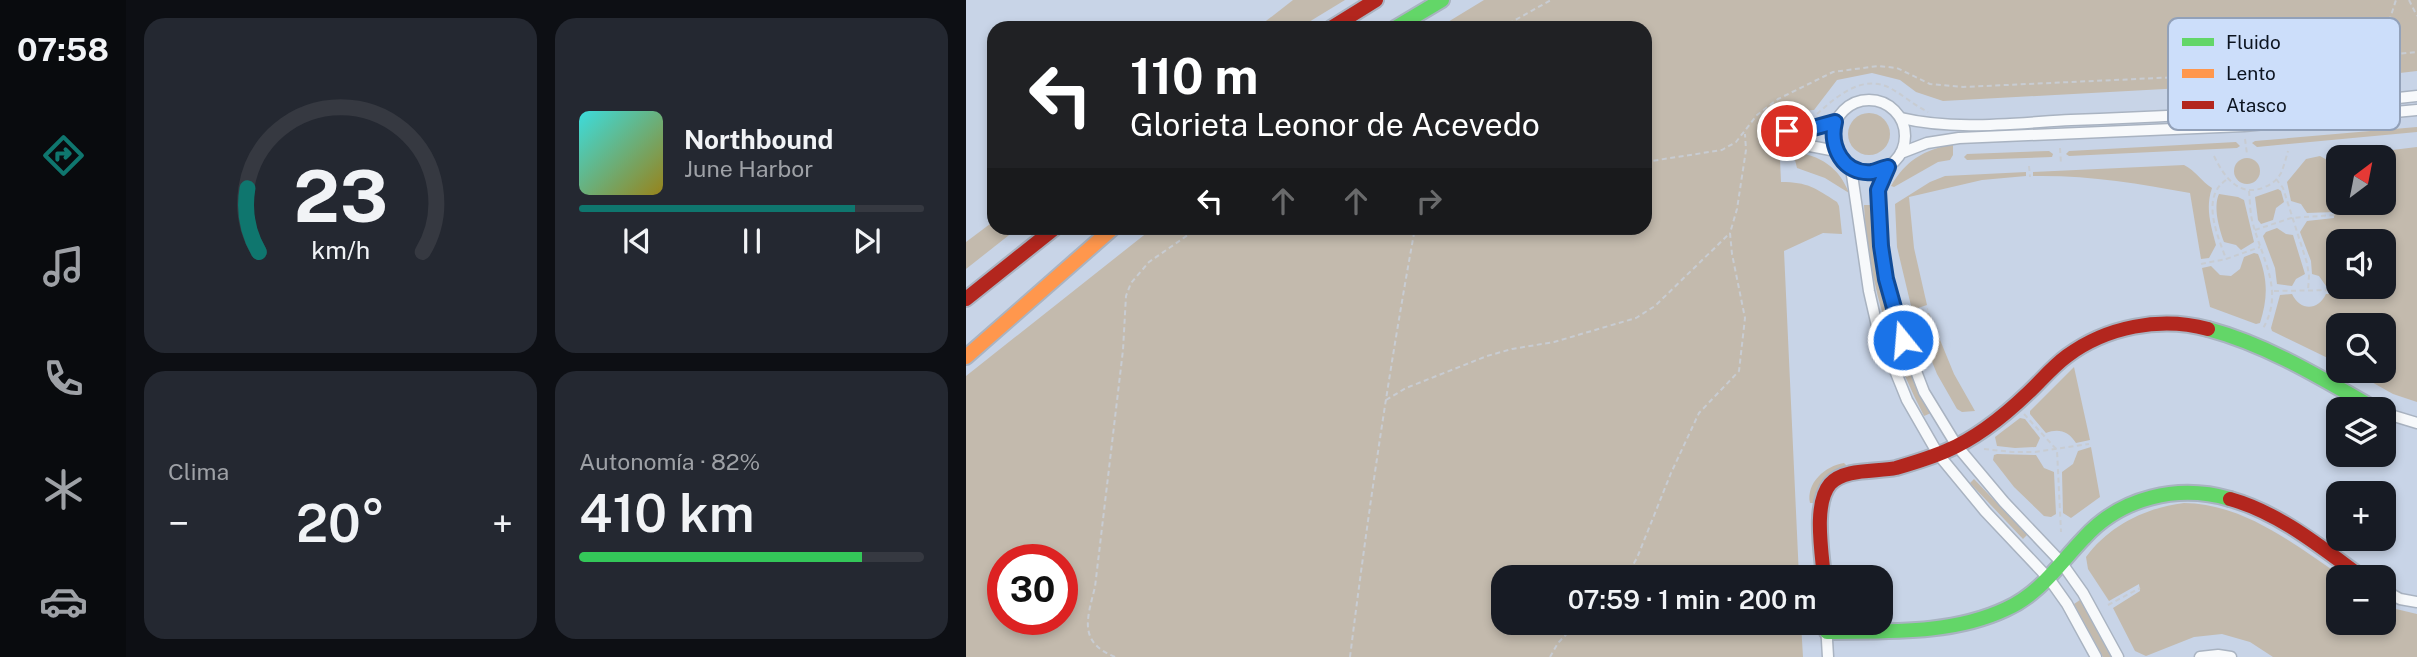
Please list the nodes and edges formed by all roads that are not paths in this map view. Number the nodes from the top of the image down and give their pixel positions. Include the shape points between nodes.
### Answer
1 (1376, 0) edge
2 (1442, 0) edge
3 (1342, 21) edge
4 (1407, 21) edge
5 (2168, 116) edge
6 (1901, 118) junction
7 (1835, 122) junction
8 (2168, 130) edge
9 (1787, 131) dead end
10 (1788, 146) dead end
11 (1836, 151) junction
12 (1901, 153) junction
13 (1888, 167) junction
14 (1852, 168) junction
15 (1035, 235) edge
16 (1046, 235) edge
17 (1103, 235) edge
18 (1104, 235) edge
19 (966, 286) edge
20 (966, 299) edge
21 (966, 341) edge
22 (966, 357) edge
23 (2354, 397) edge
24 (2396, 417) edge
25 (2417, 423) edge
26 (1957, 446) junction
27 (1938, 454) junction
28 (2061, 562) junction
29 (1823, 565) edge
30 (2343, 565) edge
31 (2050, 580) junction
32 (2396, 597) edge
33 (2417, 602) edge
34 (1893, 627) edge
35 (1826, 635) edge
36 (1828, 657) edge
37 (2096, 657) edge
38 (2118, 657) edge
39 (2200, 657) edge
40 (2231, 657) edge

1 - 3 main road
2 - 4 main road
5 - 6 street via 1958,125
6 - 7 street via 1892,107 1867,99 1853,103
6 - 12 street via 1905,142
7 - 9 street
7 - 11 street
8 - 12 street via 1959,138
10 - 11 street
11 - 14 street
12 - 13 street
13 - 14 street via 1870,172
13 - 26 street via 1878,190 1886,279 1911,361
14 - 27 street via 1877,326 1907,400
15 - 19 main road
16 - 20 main road
17 - 21 main road
18 - 22 main road
23 - 26 main road via 2224,334 2191,325 2157,324 2126,328 2069,355 2022,400
24 - 25 street
26 - 27 main road
26 - 28 street
27 - 29 main road via 1882,471 1837,478 1821,504
27 - 31 street
28 - 30 main road via 2113,513 2150,497 2186,491 2232,498 2259,509
28 - 31 main road
28 - 38 street
31 - 34 main road via 2026,598 1971,622
31 - 37 street
32 - 33 street
35 - 36 street
39 - 40 street

